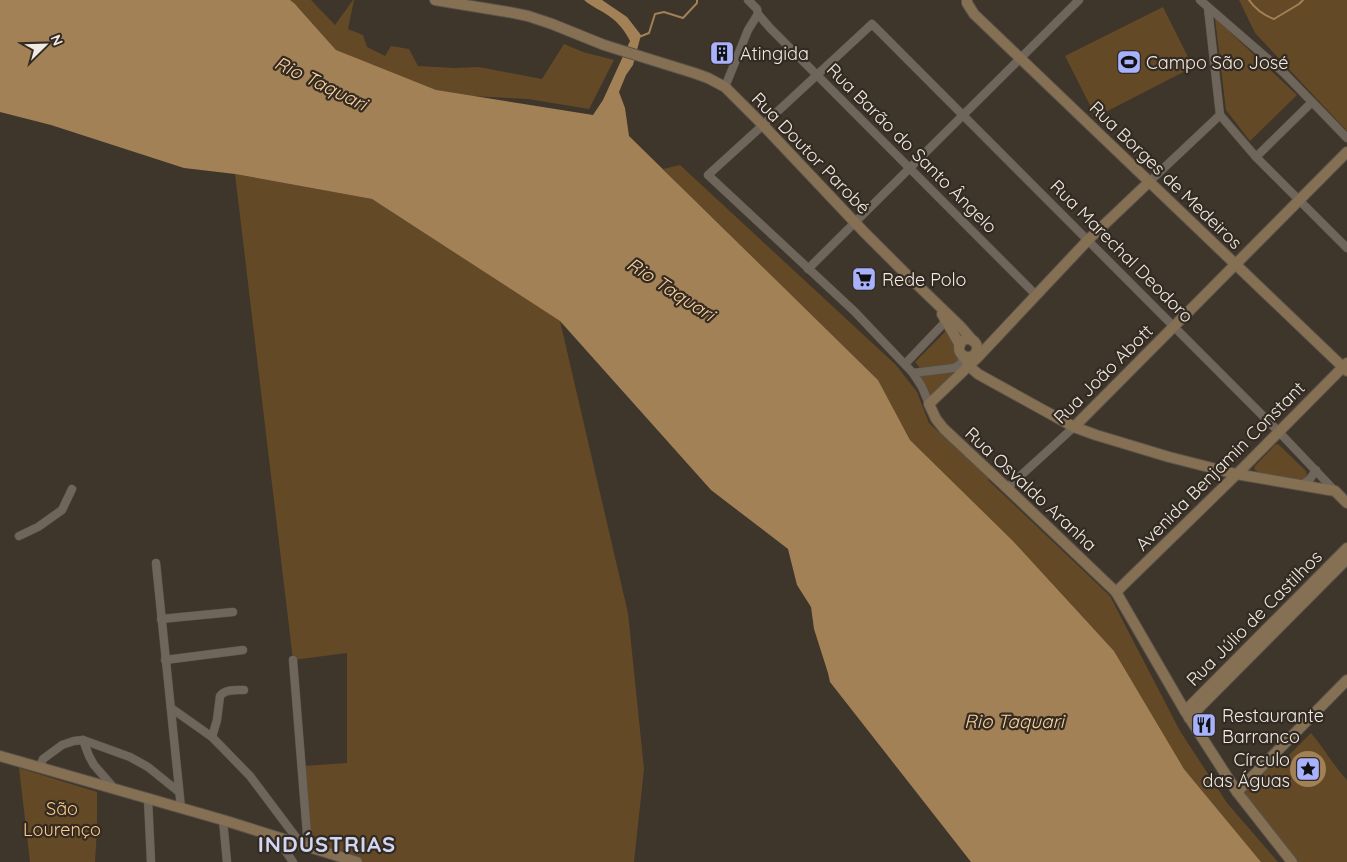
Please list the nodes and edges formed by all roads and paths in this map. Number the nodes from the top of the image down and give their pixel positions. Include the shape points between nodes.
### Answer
1 (440, 0) edge
2 (748, 0) edge
3 (967, 0) edge
4 (1079, 0) edge
5 (1200, 0) edge
6 (1208, 8) junction
7 (758, 14) junction
8 (1020, 59) junction
9 (817, 74) junction
10 (725, 87) junction
11 (1312, 102) junction
12 (964, 114) junction
13 (1220, 115) junction
14 (763, 125) junction
15 (1347, 138) edge
16 (1347, 152) edge
17 (1256, 157) junction
18 (910, 168) junction
19 (1149, 182) junction
20 (1299, 200) junction
21 (855, 223) junction
22 (1088, 240) junction
23 (1347, 248) edge
24 (1235, 264) junction
25 (808, 269) junction
26 (1036, 295) junction
27 (936, 304) junction
28 (946, 321) junction
29 (1174, 326) junction
30 (993, 339) junction
31 (975, 349) junction
32 (964, 356) junction
33 (905, 364) junction
34 (1346, 367) edge
35 (913, 372) junction
36 (986, 378) junction
37 (929, 404) junction
38 (1074, 427) junction
39 (1279, 432) junction
40 (1316, 470) junction
41 (1236, 471) junction
42 (1302, 485) junction
43 (1007, 488) junction
44 (72, 489) dead end
45 (1335, 491) junction
46 (1347, 503) edge
47 (20, 536) dead end
48 (1347, 548) edge
49 (1341, 561) edge
50 (156, 563) dead end
51 (1116, 592) junction
52 (233, 612) dead end
53 (161, 619) junction
54 (243, 650) dead end
55 (165, 660) junction
56 (293, 660) dead end
57 (1347, 680) edge
58 (244, 690) dead end
59 (171, 708) junction
60 (1187, 715) junction
61 (212, 737) junction
62 (83, 740) junction
63 (0, 756) edge
64 (40, 766) junction
65 (115, 789) junction
66 (179, 792) junction
67 (1237, 792) junction
68 (148, 799) junction
69 (181, 808) junction
70 (223, 820) junction
71 (276, 837) junction
72 (305, 846) junction
73 (151, 862) edge
74 (227, 862) edge
75 (293, 862) edge
76 (357, 862) edge
77 (1292, 862) edge

1 - 10 main road, Rua Doutor Parobé via 528,16 604,45 694,72
2 - 7 street, Rua Barão do Santo Ângelo
3 - 8 main road, Rua Borges de Medeiros via 974,14
4 - 8 street
5 - 6 street
6 - 11 street via 1284,73
6 - 13 street
7 - 9 street, Rua Barão do Santo Ângelo
7 - 10 street via 748,30
8 - 12 street
8 - 19 main road, Rua Borges de Medeiros
9 - 12 street, Rua Marechal Deodoro via 872,24
9 - 14 street
9 - 18 street, Rua Barão do Santo Ângelo
10 - 14 main road, Rua Doutor Parobé
11 - 15 street
11 - 17 street
12 - 18 street
12 - 22 street, Rua Marechal Deodoro
13 - 17 street
13 - 19 street
14 - 21 main road, Rua Doutor Parobé
14 - 25 street, Rua Osvaldo Aranha via 708,175
16 - 20 main road, Rua João Abott
17 - 20 street
18 - 21 street
18 - 26 street, Rua Barão do Santo Ângelo
19 - 22 main road
19 - 24 main road, Rua Borges de Medeiros
20 - 23 street
20 - 24 main road, Rua João Abott
21 - 25 street
21 - 27 main road, Rua Doutor Parobé
22 - 26 main road
22 - 29 street, Rua Marechal Deodoro
24 - 29 main road, Rua João Abott
24 - 34 main road, Rua Borges de Medeiros
25 - 33 street, Rua Osvaldo Aranha
26 - 30 main road
27 - 28 main road, Rua Doutor Parobé
27 - 31 main road, Rua Doutor Parobé via 960,326
28 - 32 main road, Rua Doutor Parobé
28 - 33 street
29 - 38 main road, Rua João Abott
29 - 39 street, Rua Marechal Deodoro
30 - 31 main road
30 - 31 main road
31 - 32 main road
31 - 32 main road via 965,340
31 - 36 main road, Rua Doutor Parobé
32 - 35 street via 961,364 954,368
32 - 36 main road via 978,374
32 - 37 main road
33 - 35 street, Rua Osvaldo Aranha
34 - 39 main road, Avenida Benjamin Constant
35 - 37 street, Rua Osvaldo Aranha
36 - 38 main road
37 - 43 main road, Rua Osvaldo Aranha via 944,429
38 - 41 main road via 1115,442
38 - 43 street, Rua João Abott
39 - 40 street, Rua Marechal Deodoro
39 - 41 main road, Avenida Benjamin Constant
40 - 42 street
40 - 45 street, Rua Marechal Deodoro
41 - 42 main road via 1256,478
41 - 51 main road, Avenida Benjamin Constant
42 - 45 main road
43 - 51 main road, Rua Osvaldo Aranha
44 - 47 street via 62,510
45 - 46 main road, Rua Marechal Deodoro
48 - 49 main road, Rua Júlio de Castilhos
49 - 60 main road, Rua Júlio de Castilhos
50 - 53 street
51 - 60 main road, Rua Osvaldo Aranha
52 - 53 street
53 - 55 street
54 - 55 street
55 - 59 street
56 - 72 street
57 - 67 main road
58 - 61 street via 225,691 220,696
59 - 61 street
59 - 66 street
60 - 67 main road, Rua Osvaldo Aranha
61 - 72 street via 250,776
62 - 64 street via 62,745 43,759
62 - 65 street via 94,765
62 - 66 street via 130,757
63 - 64 main road
64 - 65 main road
65 - 68 main road
66 - 69 street
67 - 77 main road, Rua Osvaldo Aranha
68 - 69 main road
68 - 73 street
69 - 70 main road
70 - 71 main road
70 - 74 street
71 - 72 main road
71 - 75 street
72 - 76 main road

